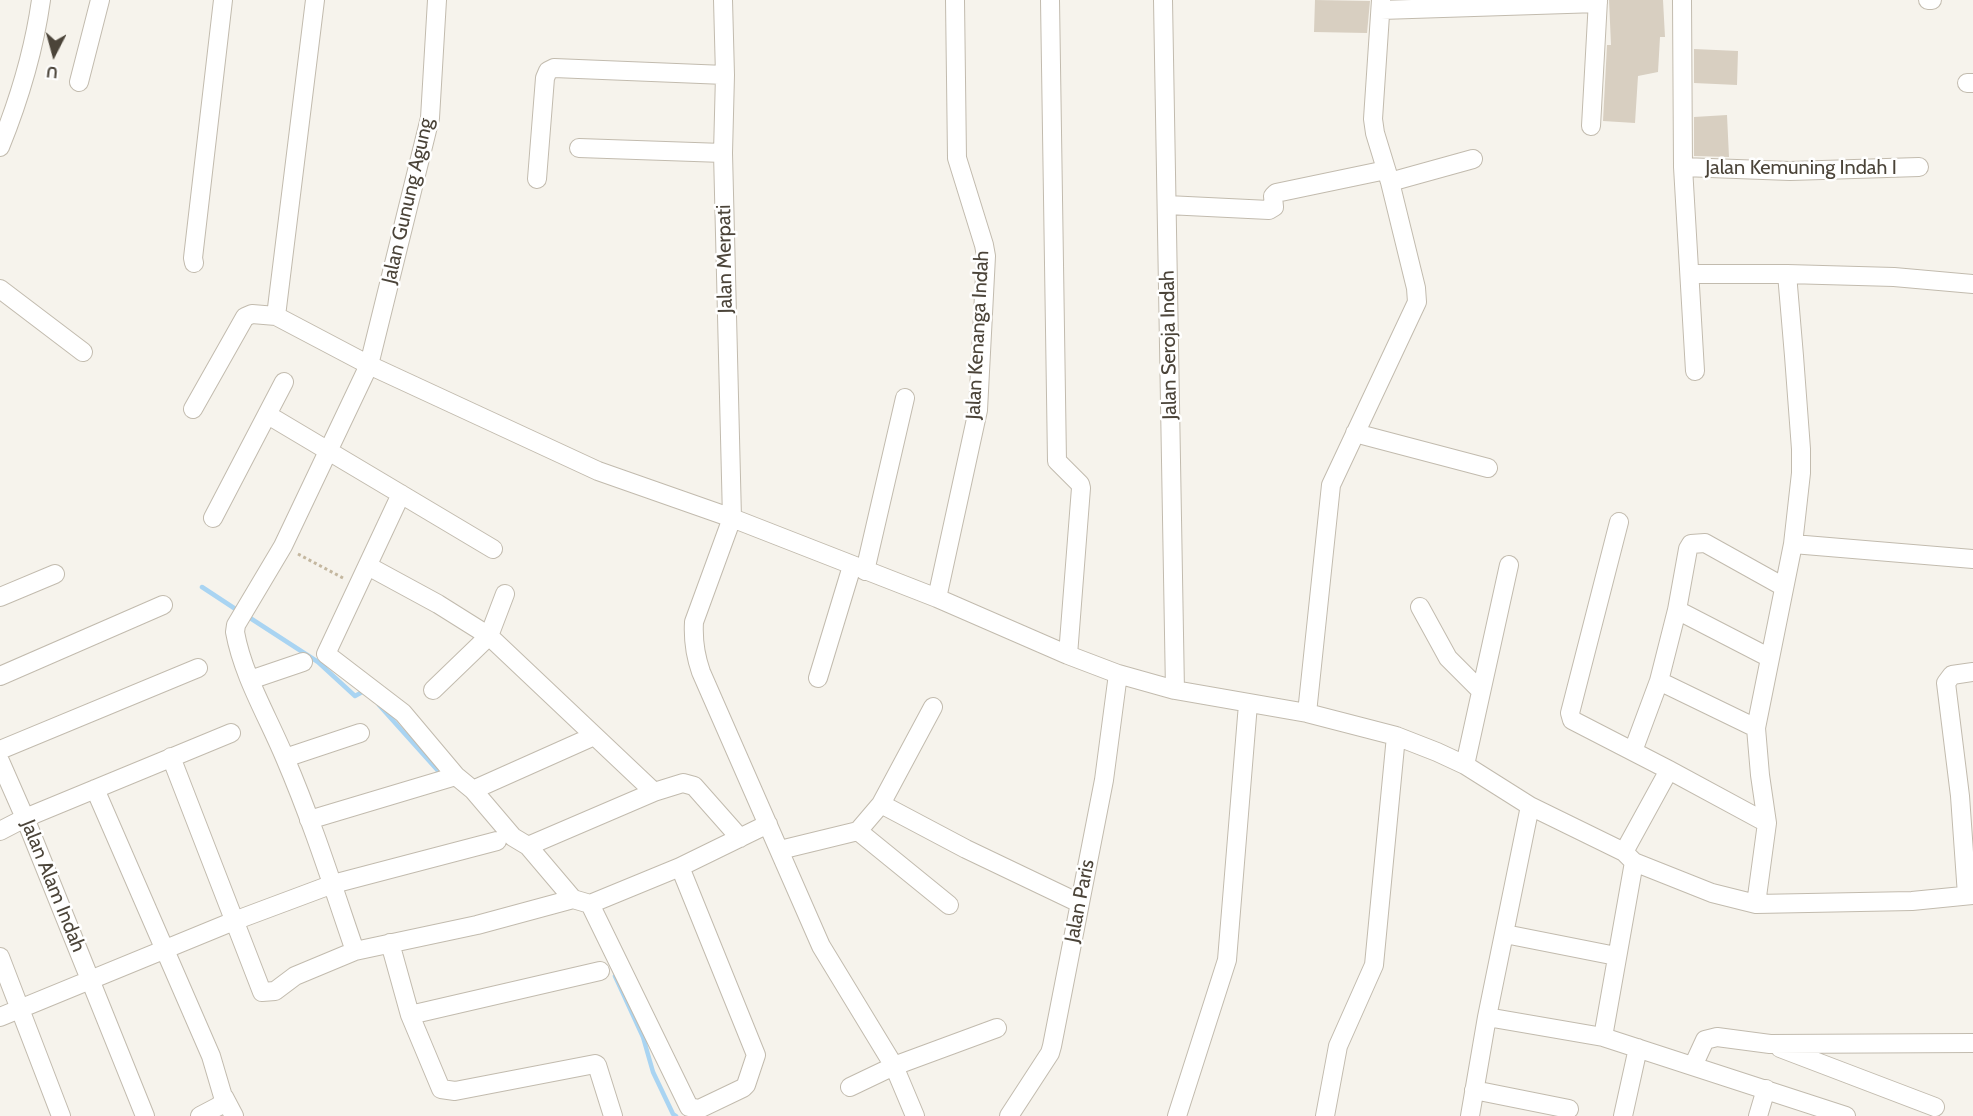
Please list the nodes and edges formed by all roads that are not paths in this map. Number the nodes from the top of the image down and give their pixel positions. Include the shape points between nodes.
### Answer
1 (41, 0) edge
2 (100, 0) edge
3 (223, 0) edge
4 (315, 0) edge
5 (436, 0) edge
6 (723, 0) edge
7 (955, 0) edge
8 (1050, 0) edge
9 (1162, 0) edge
10 (1682, 0) edge
11 (1598, 2) edge
12 (1381, 5) edge
13 (726, 75) junction
14 (79, 82) dead end
15 (1591, 126) dead end
16 (0, 147) edge
17 (579, 148) dead end
18 (723, 153) junction
19 (1473, 159) dead end
20 (1683, 167) junction
21 (1919, 167) dead end
22 (1388, 176) junction
23 (537, 179) dead end
24 (1167, 206) junction
25 (194, 263) dead end
26 (1690, 274) junction
27 (1786, 274) junction
28 (1973, 285) edge
29 (0, 289) edge
30 (276, 316) junction
31 (83, 352) dead end
32 (369, 365) junction
33 (1695, 370) dead end
34 (284, 382) dead end
35 (905, 398) dead end
36 (193, 409) dead end
37 (268, 415) junction
38 (1355, 433) junction
39 (328, 452) junction
40 (1488, 468) dead end
41 (401, 494) junction
42 (213, 518) dead end
43 (732, 518) junction
44 (1619, 522) dead end
45 (1793, 544) junction
46 (493, 549) dead end
47 (1973, 559) edge
48 (1509, 565) dead end
49 (368, 566) junction
50 (858, 568) junction
51 (55, 574) dead end
52 (1784, 587) junction
53 (505, 594) dead end
54 (0, 597) edge
55 (937, 598) junction
56 (163, 605) dead end
57 (1420, 607) dead end
58 (1677, 610) junction
59 (489, 636) junction
60 (1068, 655) junction
61 (1770, 658) junction
62 (303, 662) dead end
63 (198, 668) dead end
64 (1973, 672) edge
65 (1118, 674) junction
66 (0, 676) edge
67 (818, 678) dead end
68 (250, 680) junction
69 (1659, 681) junction
70 (434, 690) dead end
71 (1175, 690) junction
72 (1481, 691) junction
73 (1248, 704) junction
74 (933, 707) dead end
75 (1307, 713) junction
76 (1756, 728) junction
77 (231, 733) dead end
78 (360, 733) dead end
79 (594, 736) junction
80 (1396, 736) junction
81 (0, 750) edge
82 (1633, 751) junction
83 (171, 757) junction
84 (285, 758) junction
85 (0, 761) edge
86 (1465, 765) junction
87 (1669, 770) junction
88 (456, 776) junction
89 (95, 789) junction
90 (473, 790) junction
91 (654, 792) junction
92 (881, 804) junction
93 (1530, 806) junction
94 (25, 818) junction
95 (309, 820) junction
96 (1767, 823) junction
97 (768, 824) junction
98 (0, 831) edge
99 (858, 831) junction
100 (740, 838) junction
101 (497, 841) dead end
102 (528, 846) junction
103 (780, 850) junction
104 (1629, 857) junction
105 (680, 867) junction
106 (333, 884) junction
107 (1970, 895) edge
108 (581, 902) junction
109 (1079, 903) junction
110 (1756, 904) junction
111 (949, 905) dead end
112 (234, 921) junction
113 (1505, 934) junction
114 (390, 944) junction
115 (164, 949) junction
116 (355, 951) junction
117 (1616, 956) junction
118 (0, 957) edge
119 (600, 971) dead end
120 (91, 979) junction
121 (20, 1007) junction
122 (410, 1015) junction
123 (0, 1017) edge
124 (1487, 1017) junction
125 (997, 1028) dead end
126 (1603, 1037) junction
127 (1973, 1043) edge
128 (1770, 1044) junction
129 (1638, 1048) junction
130 (894, 1066) junction
131 (1693, 1066) junction
132 (850, 1087) dead end
133 (1766, 1089) junction
134 (1474, 1090) junction
135 (224, 1097) junction
136 (1935, 1107) dead end
137 (1569, 1109) dead end
138 (61, 1116) edge
139 (145, 1116) edge
140 (200, 1116) edge
141 (234, 1116) edge
142 (613, 1116) edge
143 (915, 1116) edge
144 (1009, 1116) edge
145 (1177, 1116) edge
146 (1325, 1116) edge
147 (1470, 1116) edge
148 (1623, 1116) edge
149 (1758, 1116) edge
150 (1846, 1116) edge

1 - 16 street via 28,65
2 - 14 street
3 - 25 street
4 - 30 street
5 - 32 street, Jalan Gunung Agung via 428,124
6 - 13 street, Jalan Merpati
7 - 55 street, Jalan Kenanga Indah via 957,158 986,256 978,410
8 - 60 street via 1057,461 1081,488
9 - 24 street, Jalan Seroja Indah
10 - 20 street
11 - 12 street
11 - 15 street
12 - 22 street via 1373,119
13 - 18 street, Jalan Merpati
13 - 23 street via 554,68 548,71
17 - 18 street
18 - 43 street, Jalan Merpati
19 - 22 street
20 - 21 street, Jalan Kemuning Indah I via 1790,171
20 - 26 street
22 - 24 street via 1276,193 1274,207 1269,210
22 - 38 street via 1417,302
24 - 71 street, Jalan Seroja Indah
26 - 27 street
26 - 33 street
27 - 28 street via 1894,277
27 - 45 street via 1801,449
29 - 31 street
30 - 32 street
30 - 36 street via 245,317
32 - 39 street, Jalan Gunung Agung
32 - 43 street via 598,471
34 - 37 street
35 - 50 street
37 - 39 street
37 - 42 street
38 - 40 street
38 - 75 street via 1330,492
39 - 41 street
39 - 68 street, Jalan Gunung Agung via 283,546 236,625 236,638
41 - 46 street
41 - 49 street
43 - 50 street
43 - 97 street via 698,609 693,637 700,672
44 - 82 street via 1570,717
45 - 47 street
45 - 52 street
48 - 72 street
49 - 59 street
49 - 88 street via 326,654 403,713
50 - 55 street
50 - 67 street
51 - 54 street
52 - 58 street via 1705,543 1695,543 1688,549
52 - 61 street
53 - 59 street
55 - 60 street
56 - 66 street
57 - 72 street via 1448,658
58 - 61 street
58 - 69 street
59 - 70 street
59 - 79 street
60 - 65 street
61 - 76 street
62 - 68 street
63 - 81 street
64 - 107 street via 1952,675 1946,683
65 - 71 street
65 - 109 street, Jalan Paris via 1104,780
68 - 84 street, Jalan Gunung Agung
69 - 76 street
69 - 82 street
71 - 73 street
72 - 86 street
73 - 75 street
73 - 145 street via 1227,960
74 - 92 street
75 - 80 street
76 - 96 street
77 - 83 street
78 - 84 street
79 - 90 street
79 - 91 street
80 - 86 street
80 - 146 street via 1374,965 1338,1046
82 - 87 street
83 - 89 street
83 - 112 street
84 - 95 street, Jalan Gunung Agung
85 - 94 street, Jalan Alam Indah
86 - 93 street
87 - 96 street
87 - 104 street
88 - 90 street
88 - 95 street
89 - 94 street
89 - 115 street
90 - 102 street via 513,837
91 - 100 street via 683,783 694,786
91 - 102 street
92 - 99 street
92 - 109 street
93 - 104 street
93 - 113 street
94 - 98 street
94 - 120 street, Jalan Alam Indah
95 - 106 street, Jalan Gunung Agung
96 - 110 street
97 - 100 street
97 - 103 street
99 - 103 street
99 - 111 street
100 - 105 street
101 - 106 street
102 - 108 street
103 - 130 street via 825,955
104 - 110 street via 1712,893
104 - 117 street
105 - 108 street
105 - 108 street via 756,1055 743,1088 699,1109 689,1107
106 - 112 street
106 - 116 street, Jalan Gunung Agung
107 - 110 street via 1912,901
108 - 114 street
109 - 144 street, Jalan Paris via 1050,1053
112 - 115 street
112 - 116 street via 262,992 275,991 295,976
113 - 117 street
113 - 124 street
114 - 116 street
114 - 122 street
115 - 120 street
115 - 135 street via 212,1056
117 - 126 street
118 - 121 street
119 - 122 street
120 - 121 street
120 - 139 street, Jalan Alam Indah
121 - 123 street
121 - 138 street
122 - 142 street via 441,1089 455,1091 595,1064
124 - 126 street
124 - 134 street
125 - 130 street
126 - 129 street
127 - 128 street
128 - 131 street via 1709,1038
128 - 136 street
129 - 131 street
129 - 148 street
130 - 132 street
130 - 143 street
131 - 133 street
133 - 149 street
133 - 150 street
134 - 137 street
134 - 147 street
135 - 140 street via 219,1106
135 - 141 street

